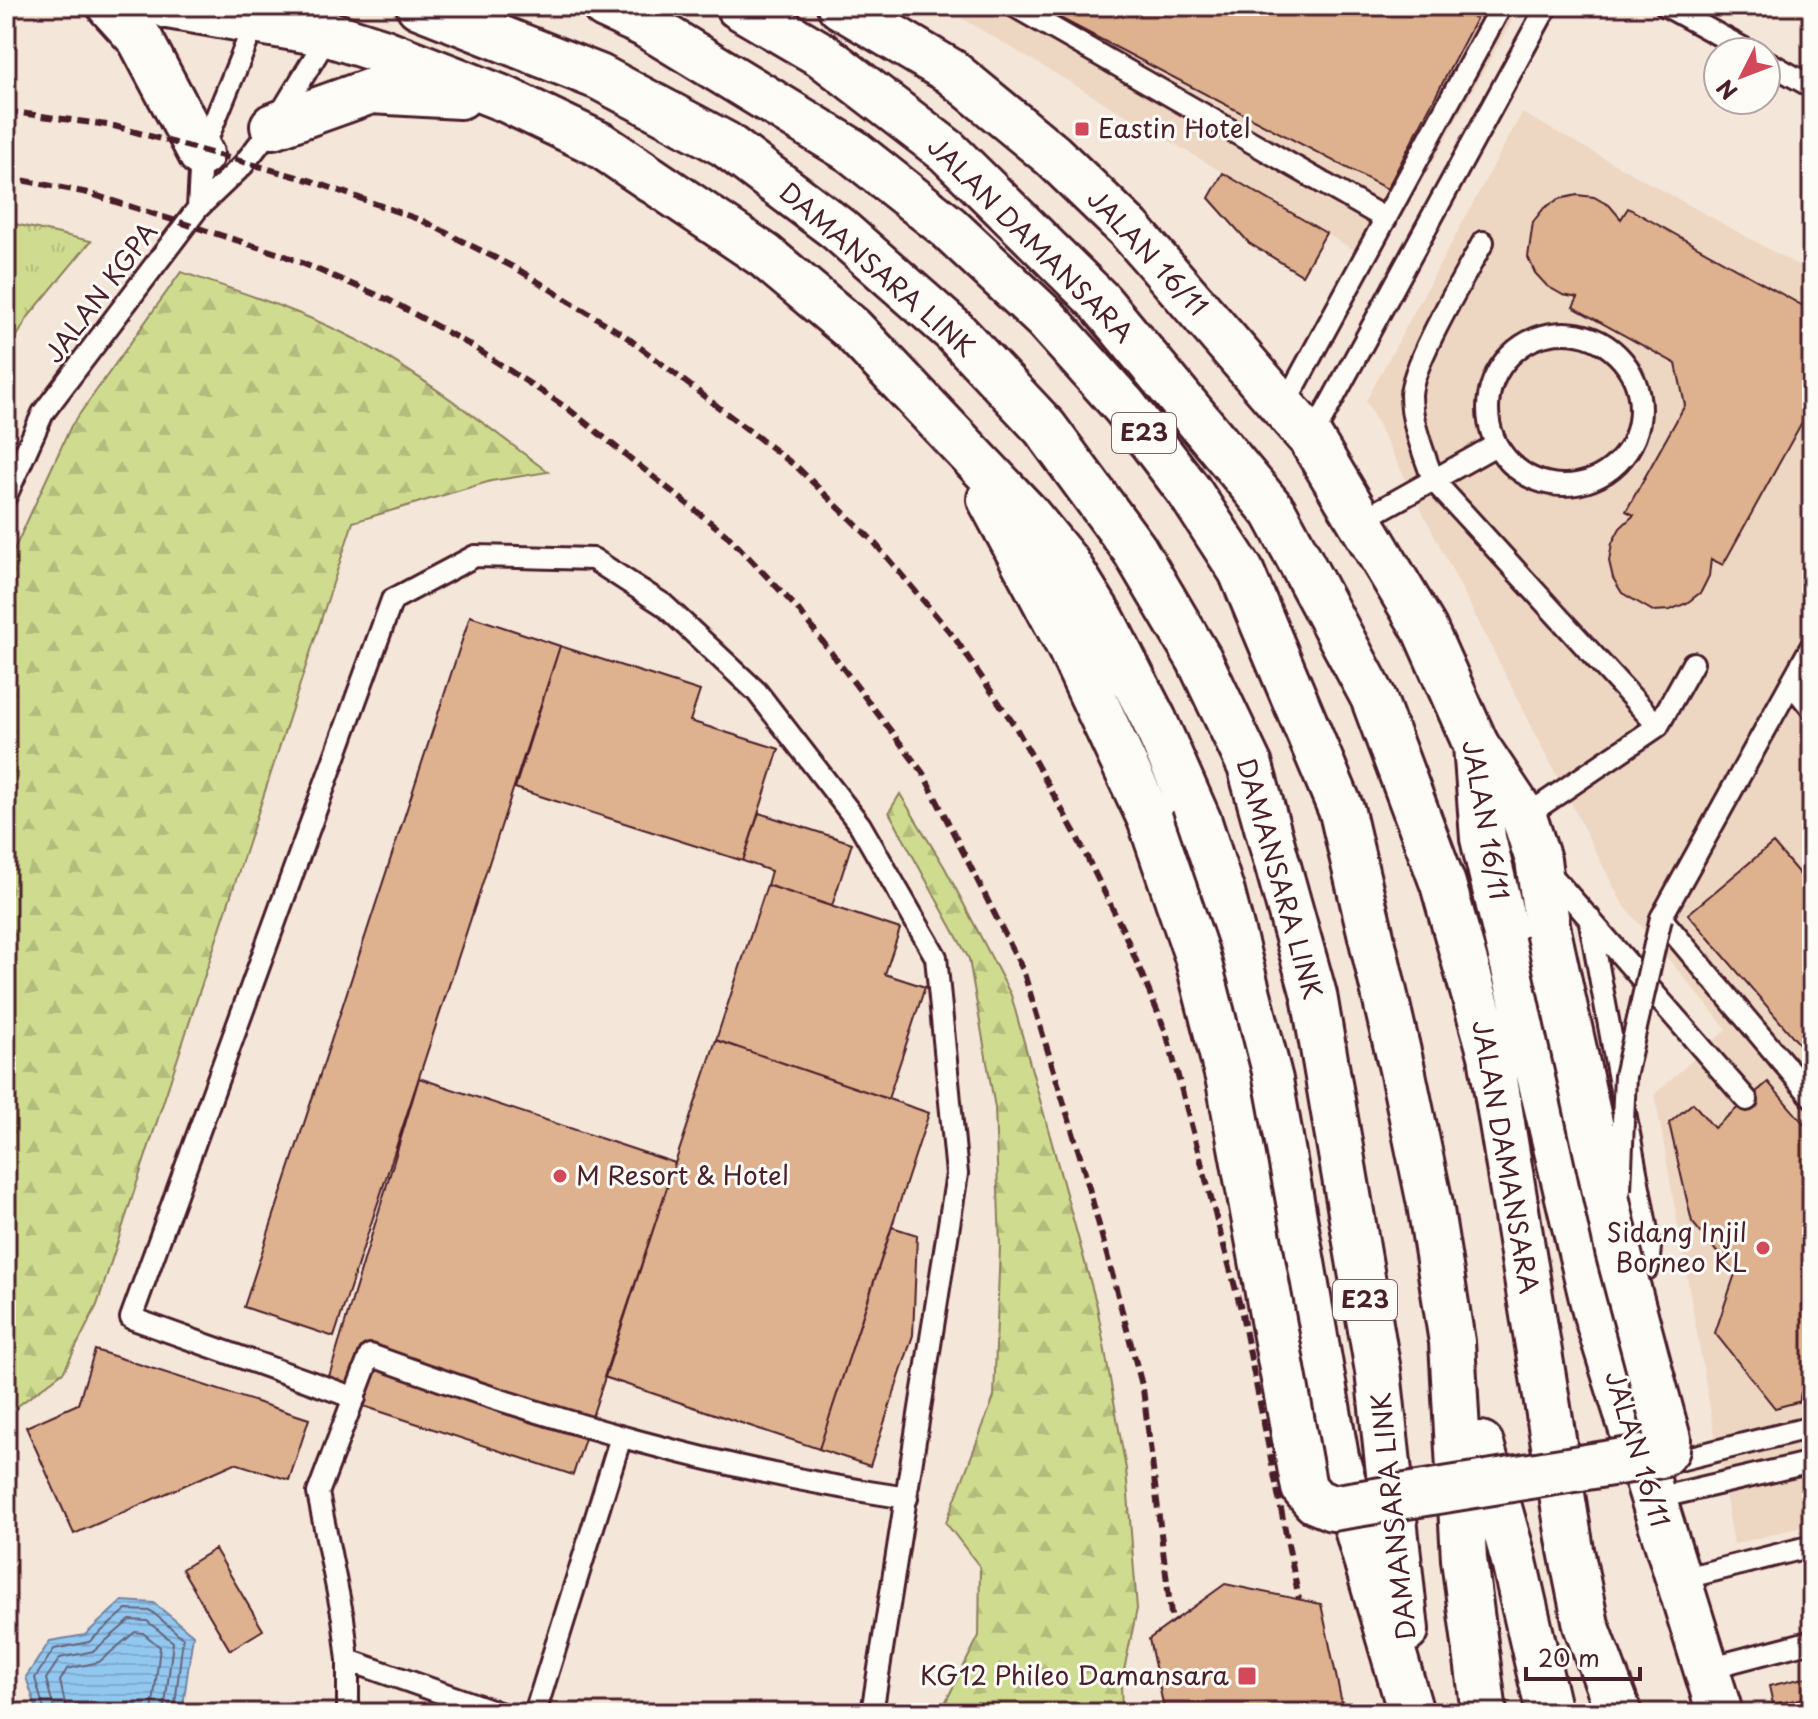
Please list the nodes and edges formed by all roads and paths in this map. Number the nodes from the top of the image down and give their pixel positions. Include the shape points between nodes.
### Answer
1 (110, 6) edge
2 (168, 6) edge
3 (419, 6) edge
4 (605, 6) edge
5 (738, 6) edge
6 (840, 6) edge
7 (1014, 6) edge
8 (1501, 6) edge
9 (1547, 6) edge
10 (1666, 6) edge
11 (256, 20) junction
12 (329, 34) junction
13 (1721, 36) edge
14 (1782, 70) edge
15 (1812, 87) edge
16 (507, 100) junction
17 (273, 126) junction
18 (201, 154) junction
19 (198, 208) junction
20 (1386, 219) junction
21 (1483, 242) dead end
22 (1298, 422) junction
23 (960, 442) junction
24 (1496, 445) junction
25 (1433, 480) junction
26 (6, 496) edge
27 (1362, 520) junction
28 (1812, 645) edge
29 (1693, 663) dead end
30 (1791, 683) junction
31 (1812, 709) edge
32 (1658, 726) junction
33 (1476, 745) junction
34 (1524, 817) junction
35 (1538, 860) junction
36 (1589, 917) junction
37 (1661, 918) junction
38 (1812, 1097) edge
39 (1747, 1100) dead end
40 (1618, 1251) junction
41 (1595, 1311) junction
42 (1452, 1342) junction
43 (355, 1398) junction
44 (1812, 1427) edge
45 (621, 1437) junction
46 (1812, 1462) edge
47 (1648, 1484) junction
48 (907, 1498) junction
49 (1812, 1546) edge
50 (1677, 1580) junction
51 (1812, 1641) edge
52 (348, 1660) junction
53 (1705, 1669) junction
54 (449, 1704) edge
55 (348, 1713) edge
56 (499, 1713) edge
57 (535, 1713) edge
58 (872, 1713) edge
59 (1413, 1713) edge
60 (1484, 1713) edge
61 (1549, 1713) edge
62 (1619, 1713) edge
63 (1720, 1713) edge

1 - 18 main road via 140,39
2 - 11 main road
3 - 59 main road, DAMANSARA LINK / E23 via 599,77 725,144 838,229 954,331 1045,428 1134,549 1178,623 1250,766 1314,995 1378,1371
4 - 42 main road, E23 via 644,24 852,151 948,227 1046,319 1125,407 1241,571 1342,812 1402,1069
5 - 62 main road, JALAN DAMANSARA via 822,55 947,151 1100,302 1274,512 1373,697 1443,884 1491,1055 1574,1565 1586,1625
6 - 22 main road, JALAN 16/11 via 950,71 1052,155 1129,229
7 - 20 lane
8 - 20 lane
9 - 22 lane
10 - 13 lane
11 - 12 main road
11 - 18 lane
12 - 16 main road
12 - 17 lane, JALAN KGPA
14 - 15 lane
16 - 17 main road via 371,91
16 - 23 main road via 599,144 765,256 852,329
17 - 19 lane, JALAN KGPA via 243,165
18 - 19 lane
19 - 26 lane, JALAN KGPA via 43,413
20 - 22 lane
21 - 25 lane via 1427,347 1411,393
22 - 27 main road, JALAN 16/11
23 - 40 main road, bridge via 1069,646 1150,819 1197,956 1229,1081 1304,1488 1315,1501 1332,1508 1661,1455 1668,1439
23 - 59 main road via 1051,543 1103,621 1199,822 1270,1080 1336,1457
24 - 24 lane via 1488,419 1489,392 1500,367 1517,348 1541,336 1568,333 1594,338 1616,353 1632,374 1640,397 1633,444 1600,478 1577,485 1530,478
24 - 25 lane
25 - 27 lane
25 - 32 lane
27 - 33 main road, JALAN 16/11 via 1424,628
28 - 30 lane
29 - 32 lane
30 - 31 lane
30 - 37 lane
32 - 34 lane
33 - 34 main road
33 - 41 main road, JALAN 16/11 via 1483,838
34 - 35 main road
35 - 36 lane
35 - 40 main road, bridge via 1548,931
36 - 39 lane
36 - 41 lane via 1650,1247 1648,1268 1632,1283 1612,1288
37 - 38 lane
37 - 40 lane, bridge via 1625,1076
41 - 47 main road, JALAN 16/11
42 - 60 main road, E23 via 1464,1559
42 - 61 main road via 1513,1557
43 - 45 lane via 370,1355
43 - 48 lane via 131,1318 392,600 475,556 593,559 664,605 757,692 860,825 936,957 957,1174
43 - 52 lane via 318,1493
44 - 47 lane
45 - 48 lane via 793,1481
45 - 57 lane
46 - 47 lane
47 - 50 main road, JALAN 16/11
48 - 58 lane
49 - 50 lane
50 - 53 main road, JALAN 16/11
51 - 53 lane
52 - 54 lane
52 - 55 lane
53 - 63 main road, JALAN 16/11
54 - 56 lane

